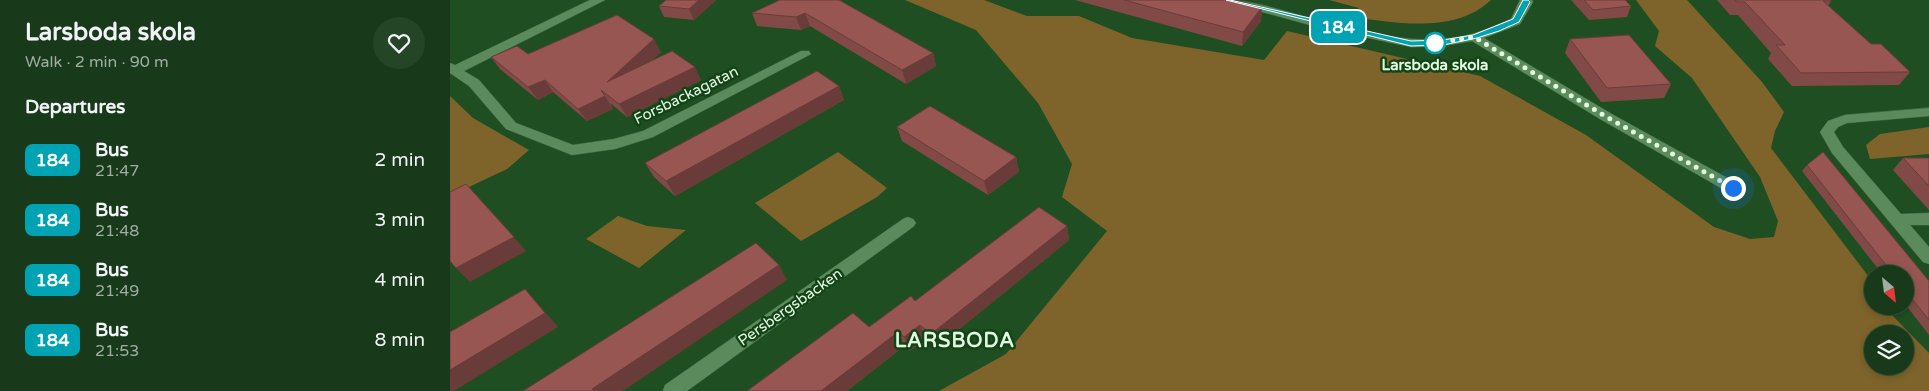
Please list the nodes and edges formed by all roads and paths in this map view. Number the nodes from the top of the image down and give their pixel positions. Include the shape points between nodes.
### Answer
1 (599, 0) edge
2 (1230, 0) edge
3 (1526, 0) edge
4 (1474, 37) junction
5 (805, 54) dead end
6 (453, 69) edge
7 (1929, 112) edge
8 (1733, 188) dead end
9 (1929, 219) edge
10 (1897, 220) junction
11 (908, 223) dead end
12 (1929, 258) edge
13 (672, 391) edge

1 - 6 street, Forsbackagatan
2 - 4 street via 1411,43
3 - 4 street via 1516,21
4 - 8 street
5 - 6 street, Forsbackagatan via 648,134 615,144 572,150 511,126 474,83
7 - 10 street via 1845,119 1833,124 1828,132 1837,150
9 - 10 street
10 - 12 street
11 - 13 street, Persbergsbacken

